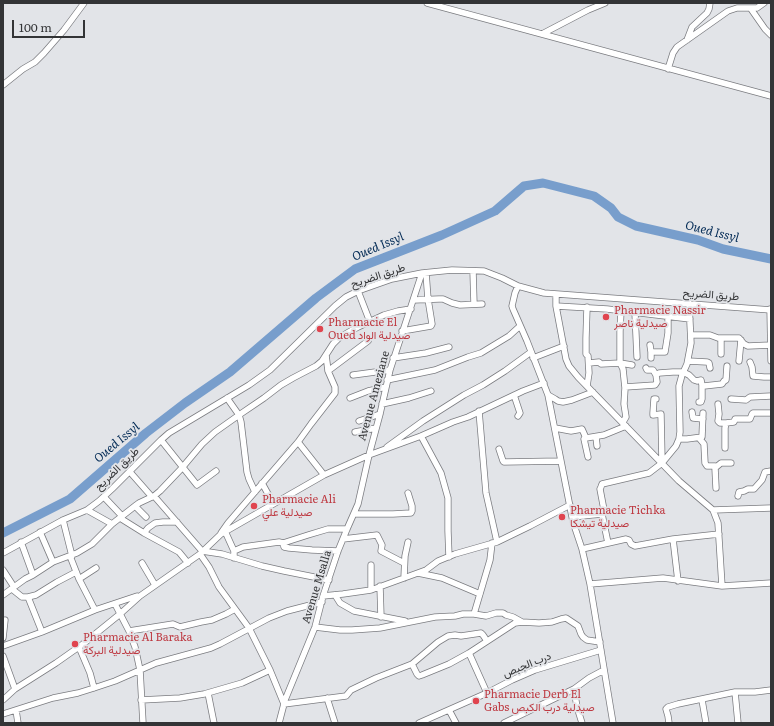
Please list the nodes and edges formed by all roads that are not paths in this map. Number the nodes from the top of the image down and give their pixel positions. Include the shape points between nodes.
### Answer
1 (84, 3) edge
2 (427, 3) edge
3 (605, 3) edge
4 (710, 3) edge
5 (737, 3) edge
6 (764, 3) edge
7 (751, 9) junction
8 (728, 11) junction
9 (542, 34) junction
10 (771, 35) edge
11 (687, 40) junction
12 (668, 69) junction
13 (3, 85) edge
14 (771, 96) edge
15 (473, 271) junction
16 (424, 273) junction
17 (518, 286) junction
18 (358, 291) junction
19 (556, 294) junction
20 (428, 299) junction
21 (414, 300) junction
22 (689, 303) junction
23 (474, 304) junction
24 (482, 304) dead end
25 (556, 306) junction
26 (587, 307) junction
27 (410, 309) junction
28 (770, 310) edge
29 (621, 311) junction
30 (635, 313) junction
31 (668, 316) junction
32 (690, 319) junction
33 (370, 322) junction
34 (520, 326) junction
35 (402, 331) junction
36 (691, 335) junction
37 (721, 338) junction
38 (741, 340) junction
39 (368, 341) dead end
40 (650, 345) dead end
41 (771, 345) edge
42 (564, 346) junction
43 (449, 347) dead end
44 (531, 352) junction
45 (721, 354) dead end
46 (326, 355) junction
47 (637, 356) dead end
48 (394, 358) junction
49 (533, 358) junction
50 (688, 361) junction
51 (739, 361) dead end
52 (771, 361) edge
53 (750, 362) dead end
54 (589, 363) junction
55 (620, 363) junction
56 (632, 365) dead end
57 (727, 366) dead end
58 (646, 368) dead end
59 (710, 368) dead end
60 (390, 370) junction
61 (328, 371) junction
62 (683, 372) junction
63 (353, 375) dead end
64 (656, 375) junction
65 (771, 377) edge
66 (387, 380) junction
67 (544, 383) junction
68 (587, 386) junction
69 (702, 386) junction
70 (386, 387) junction
71 (625, 387) junction
72 (431, 391) dead end
73 (593, 392) junction
74 (548, 395) junction
75 (514, 396) junction
76 (771, 396) edge
77 (227, 398) junction
78 (350, 398) dead end
79 (656, 399) dead end
80 (731, 399) dead end
81 (699, 402) dead end
82 (382, 404) junction
83 (718, 404) dead end
84 (479, 411) junction
85 (692, 412) dead end
86 (771, 413) edge
87 (380, 414) junction
88 (239, 415) junction
89 (518, 416) dead end
90 (359, 421) dead end
91 (726, 423) junction
92 (624, 424) junction
93 (376, 428) junction
94 (555, 428) junction
95 (355, 432) dead end
96 (421, 436) junction
97 (585, 437) junction
98 (596, 437) junction
99 (699, 438) junction
100 (679, 439) junction
101 (161, 440) junction
102 (298, 442) junction
103 (597, 446) dead end
104 (725, 448) dead end
105 (384, 449) junction
106 (499, 449) dead end
107 (368, 455) junction
108 (588, 457) dead end
109 (561, 461) junction
110 (662, 463) junction
111 (731, 463) dead end
112 (183, 467) junction
113 (715, 468) junction
114 (216, 471) dead end
115 (771, 471) edge
116 (130, 472) junction
117 (324, 475) junction
118 (262, 483) junction
119 (716, 488) dead end
120 (255, 492) junction
121 (408, 493) dead end
122 (153, 496) junction
123 (738, 496) dead end
124 (104, 497) junction
125 (273, 503) junction
126 (570, 505) junction
127 (135, 506) junction
128 (771, 508) edge
129 (87, 510) junction
130 (713, 510) junction
131 (354, 514) junction
132 (602, 514) junction
133 (121, 517) junction
134 (146, 517) dead end
135 (572, 517) junction
136 (63, 520) junction
137 (177, 522) junction
138 (112, 524) junction
139 (347, 529) junction
140 (223, 531) junction
141 (40, 532) junction
142 (144, 533) junction
143 (718, 534) junction
144 (343, 539) junction
145 (673, 539) junction
146 (21, 542) junction
147 (408, 542) dead end
148 (283, 543) junction
149 (494, 543) junction
150 (608, 543) junction
151 (582, 549) junction
152 (234, 551) junction
153 (338, 551) junction
154 (201, 552) junction
155 (3, 553) edge
156 (71, 556) junction
157 (449, 557) junction
158 (234, 558) junction
159 (53, 562) junction
160 (142, 563) dead end
161 (188, 563) junction
162 (404, 563) junction
163 (371, 565) dead end
164 (96, 568) dead end
165 (3, 570) edge
166 (76, 572) junction
167 (418, 573) junction
168 (33, 575) junction
169 (404, 578) junction
170 (79, 579) junction
171 (329, 580) junction
172 (678, 580) junction
173 (771, 583) edge
174 (590, 584) junction
175 (155, 586) junction
176 (380, 586) junction
177 (722, 586) junction
178 (13, 588) junction
179 (371, 590) junction
180 (480, 594) junction
181 (3, 595) edge
182 (335, 595) junction
183 (140, 596) junction
184 (28, 597) junction
185 (323, 599) junction
186 (115, 604) junction
187 (235, 609) junction
188 (95, 610) junction
189 (120, 614) junction
190 (474, 614) junction
191 (381, 617) junction
192 (5, 620) dead end
193 (408, 622) junction
194 (522, 622) junction
195 (315, 627) junction
196 (249, 628) junction
197 (42, 632) junction
198 (129, 632) junction
199 (3, 638) edge
200 (487, 641) junction
201 (600, 642) junction
202 (3, 646) edge
203 (79, 647) junction
204 (602, 650) junction
205 (469, 653) junction
206 (3, 656) edge
207 (412, 664) junction
208 (140, 670) junction
209 (270, 670) junction
210 (604, 670) junction
211 (94, 688) junction
212 (15, 689) junction
213 (574, 689) junction
214 (771, 690) edge
215 (735, 692) junction
216 (208, 693) junction
217 (487, 693) junction
218 (327, 698) junction
219 (3, 700) edge
220 (141, 700) junction
221 (702, 700) junction
222 (284, 704) junction
223 (16, 710) junction
224 (449, 710) junction
225 (3, 714) edge
226 (18, 723) edge
227 (143, 723) edge
228 (214, 723) edge
229 (279, 723) edge
230 (335, 723) edge
231 (419, 723) edge
232 (456, 723) edge
233 (504, 723) edge
234 (582, 723) edge
235 (613, 723) edge
236 (669, 723) edge
237 (706, 723) edge
238 (738, 723) edge

1 - 13 street via 44,53
2 - 9 street
3 - 9 street
4 - 11 street via 707,13 692,27
5 - 8 street
6 - 7 street
7 - 8 street via 737,8
7 - 10 street
8 - 11 street
9 - 12 street
11 - 12 street via 675,50
12 - 14 street
15 - 16 street, طريق الضريح
15 - 17 street, طريق الضريح via 491,273
15 - 23 street
16 - 18 street, طريق الضريح
16 - 20 street
16 - 21 street, Avenue Ameziane
17 - 19 street, طريق الضريح
17 - 34 street via 512,306
18 - 33 street
18 - 77 street, طريق الضريح via 335,306 270,370
19 - 22 street, طريق الضريح
19 - 25 street
20 - 21 street
20 - 23 street via 444,299 460,305
20 - 35 street via 431,326
21 - 27 street, Avenue Ameziane
22 - 28 street, طريق الضريح
22 - 32 street
23 - 24 street
25 - 26 street
25 - 42 street
26 - 29 street
26 - 54 street via 586,354
27 - 33 street via 384,315
27 - 35 street, Avenue Ameziane
28 - 41 street
29 - 30 street
29 - 55 street
30 - 31 street
30 - 47 street
31 - 32 street
31 - 40 street via 665,352 651,355
32 - 36 street
33 - 46 street via 340,337
34 - 44 street
34 - 66 street via 481,353 435,370
35 - 48 street, Avenue Ameziane
36 - 37 street
36 - 50 street
37 - 38 street
37 - 45 street
38 - 41 street via 746,345
38 - 51 street
39 - 61 street
41 - 52 street
42 - 49 street
42 - 68 street via 569,366
43 - 48 street
44 - 49 street
44 - 105 street
46 - 61 street
46 - 88 street via 316,366 281,385
48 - 60 street, Avenue Ameziane
49 - 67 street
50 - 59 street via 707,362
50 - 62 street
53 - 65 street via 753,376
54 - 55 street
54 - 68 street
55 - 56 street
55 - 71 street
57 - 69 street via 726,380 722,384
58 - 64 street via 653,370
60 - 63 street
60 - 66 street, Avenue Ameziane
61 - 102 street via 335,393
62 - 64 street
62 - 69 street via 694,380 701,380
62 - 100 street via 679,386
64 - 71 street via 655,385
66 - 70 street, Avenue Ameziane
67 - 74 street
67 - 75 street
68 - 73 street
69 - 81 street via 702,399
70 - 78 street
70 - 82 street, Avenue Ameziane
71 - 92 street
72 - 82 street
73 - 74 street via 563,402
73 - 92 street
74 - 94 street
75 - 84 street
75 - 89 street via 520,413
76 - 80 street via 750,397 746,400
77 - 88 street
77 - 101 street, طريق الضريح
79 - 110 street via 653,415 661,414
82 - 87 street, Avenue Ameziane
83 - 91 street via 718,421
84 - 96 street
84 - 149 street via 486,493
85 - 99 street via 693,418 703,416 702,437
86 - 91 street via 753,413 750,419 735,419 734,422
87 - 90 street
87 - 93 street, Avenue Ameziane
88 - 112 street via 202,444
88 - 120 street via 247,472
91 - 104 street
92 - 98 street
92 - 110 street
93 - 95 street
93 - 107 street, Avenue Ameziane
94 - 97 street via 571,431 582,429
94 - 109 street
96 - 105 street
96 - 157 street via 440,473 448,498
97 - 98 street
97 - 108 street
98 - 103 street
99 - 100 street
99 - 113 street via 704,444 705,463
100 - 110 street
101 - 112 street
101 - 116 street, طريق الضريح
102 - 117 street
102 - 118 street
105 - 107 street
106 - 109 street via 504,462
107 - 117 street
107 - 131 street, Avenue Msalla
109 - 126 street
110 - 130 street
110 - 132 street via 645,474 602,484
111 - 113 street via 721,463
112 - 114 street via 197,485
112 - 122 street
113 - 119 street
115 - 123 street via 765,472 754,489 739,492
116 - 122 street
116 - 124 street, طريق الضريح
117 - 125 street
118 - 120 street
118 - 125 street
120 - 140 street
121 - 131 street via 412,506 411,513
122 - 127 street
122 - 137 street
124 - 129 street, طريق الضريح
124 - 133 street
125 - 140 street
126 - 135 street
126 - 149 street
127 - 133 street
127 - 134 street
128 - 130 street
129 - 136 street, طريق الضريح
129 - 138 street
130 - 143 street via 718,523
131 - 139 street, Avenue Msalla
132 - 135 street
132 - 150 street
133 - 138 street
133 - 142 street
135 - 151 street
136 - 141 street, طريق الضريح
136 - 156 street
137 - 142 street via 155,522
137 - 154 street
138 - 156 street via 92,544
139 - 144 street, Avenue Msalla
139 - 148 street via 328,529
140 - 152 street
140 - 154 street
141 - 146 street, طريق الضريح
141 - 159 street
142 - 161 street via 179,552
143 - 145 street
143 - 177 street
144 - 153 street, Avenue Msalla
144 - 162 street via 377,535 382,551
145 - 150 street via 635,546 626,539
145 - 172 street
146 - 155 street, طريق الضريح
146 - 168 street
147 - 162 street
148 - 152 street via 243,547
148 - 153 street via 284,547 289,548
149 - 157 street
149 - 180 street
150 - 151 street
151 - 174 street
152 - 158 street
153 - 171 street, Avenue Msalla
154 - 158 street
154 - 161 street
154 - 187 street via 219,587
156 - 159 street
156 - 166 street
157 - 167 street
158 - 171 street
159 - 168 street
160 - 175 street
161 - 175 street
162 - 169 street
163 - 179 street
164 - 170 street
165 - 178 street
166 - 170 street
166 - 184 street
167 - 169 street
167 - 180 street via 442,578
168 - 178 street
169 - 176 street
170 - 188 street
171 - 185 street, Avenue Msalla
172 - 174 street via 663,578
172 - 177 street
173 - 177 street
174 - 201 street
175 - 183 street
176 - 179 street
176 - 191 street
178 - 181 street
178 - 184 street via 19,595
179 - 182 street
180 - 190 street
182 - 185 street
182 - 191 street via 340,603 354,611
183 - 186 street
183 - 189 street
184 - 197 street
185 - 195 street, Avenue Msalla
185 - 196 street via 269,618
186 - 188 street
186 - 189 street
187 - 196 street
187 - 198 street via 212,620 180,627 172,624
188 - 197 street
189 - 198 street
189 - 203 street
190 - 193 street via 435,616
190 - 194 street via 486,616 503,613
191 - 193 street
192 - 199 street
193 - 195 street via 352,630
194 - 200 street via 515,623
194 - 201 street via 552,622 566,618 578,626 583,638
195 - 222 street, Avenue Msalla
196 - 208 street via 211,648
196 - 209 street
197 - 202 street
198 - 208 street
200 - 205 street
200 - 207 street via 481,633 448,636
201 - 204 street
203 - 211 street
203 - 212 street
204 - 210 street
204 - 217 street, درب الجبص via 535,670
205 - 207 street via 419,676
205 - 217 street
206 - 212 street
207 - 218 street via 351,690 346,696
208 - 211 street
208 - 220 street
209 - 216 street via 242,684
209 - 222 street
210 - 213 street
210 - 235 street
211 - 223 street
212 - 219 street
213 - 233 street
213 - 234 street
214 - 215 street
215 - 221 street
215 - 238 street
216 - 220 street via 180,698
216 - 228 street
217 - 224 street, درب الجبص
218 - 222 street
218 - 230 street
220 - 227 street
221 - 236 street via 668,707 666,709
221 - 237 street
222 - 229 street, Avenue Msalla
223 - 225 street
223 - 226 street
224 - 231 street, درب الجبص
224 - 232 street

